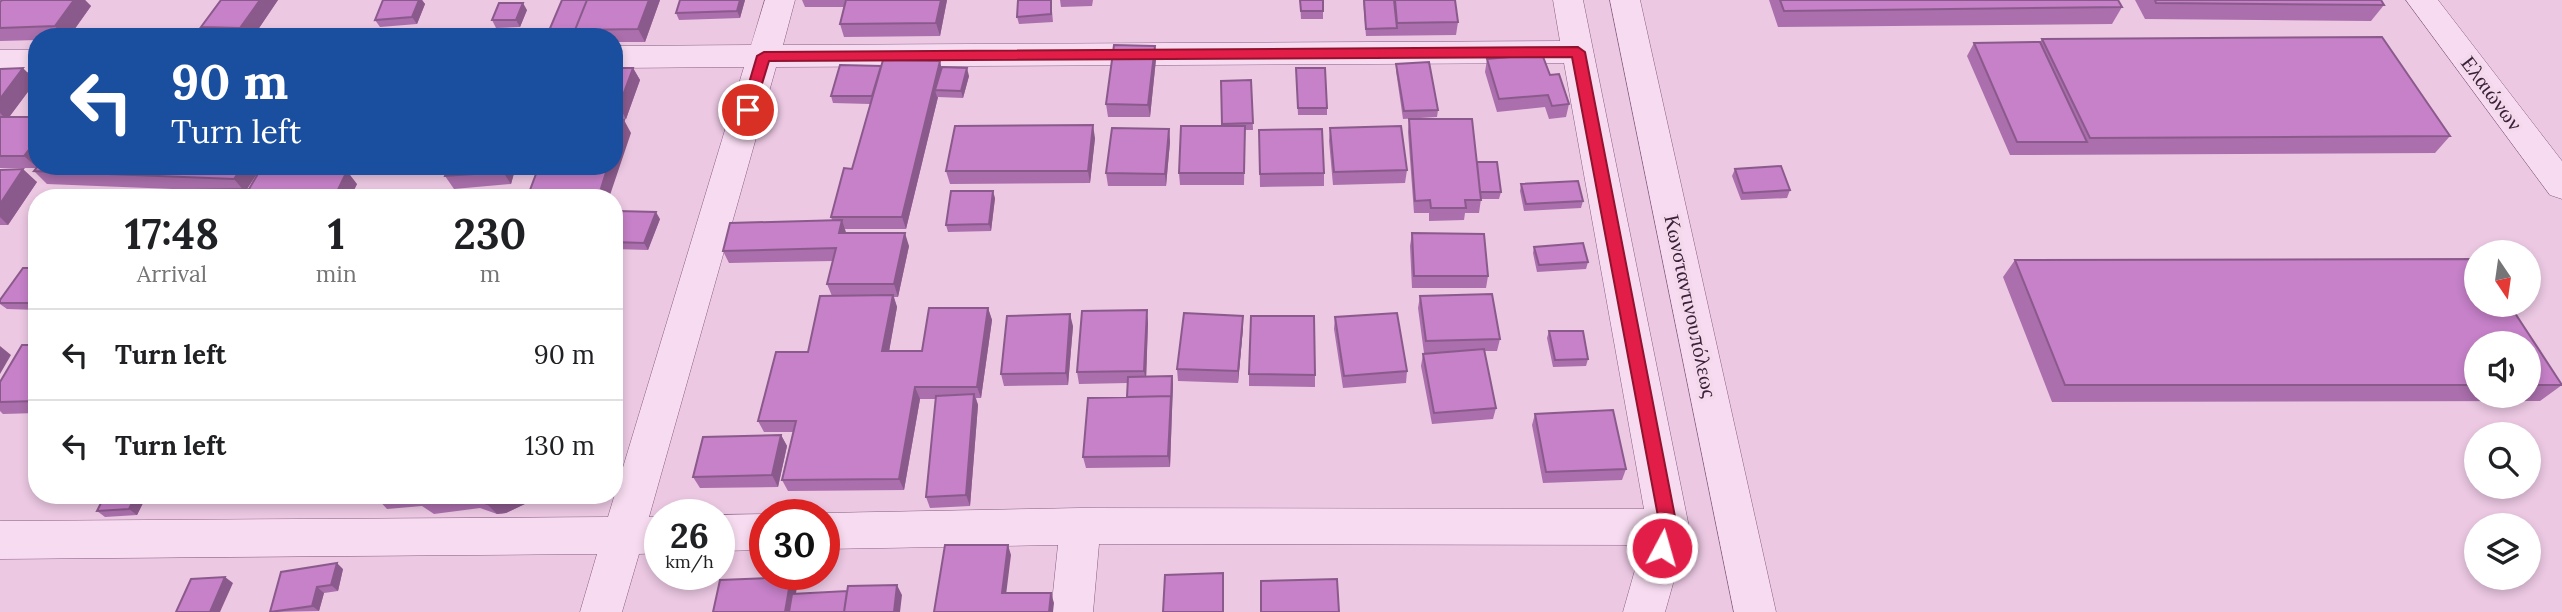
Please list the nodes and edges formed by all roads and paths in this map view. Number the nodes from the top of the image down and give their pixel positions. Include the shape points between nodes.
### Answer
1 (780, 0) edge
2 (1568, 0) edge
3 (1625, 0) edge
4 (2421, 0) edge
5 (1578, 52) junction
6 (764, 56) junction
7 (623, 57) edge
8 (0, 61) edge
9 (28, 61) edge
10 (2562, 187) edge
11 (1080, 526) junction
12 (1668, 527) junction
13 (840, 531) edge
14 (642, 535) edge
15 (0, 540) edge
16 (601, 612) edge
17 (1072, 612) edge
18 (1644, 612) edge
19 (1755, 612) edge

1 - 6 street
2 - 5 street
3 - 19 street, Κωνσταντινουπόλεως
4 - 10 street, Ελαιώνων
5 - 6 street
5 - 12 street
6 - 7 street
6 - 14 street
8 - 9 street
11 - 12 street
11 - 13 street
11 - 17 street
12 - 18 street
14 - 15 street
14 - 16 street

